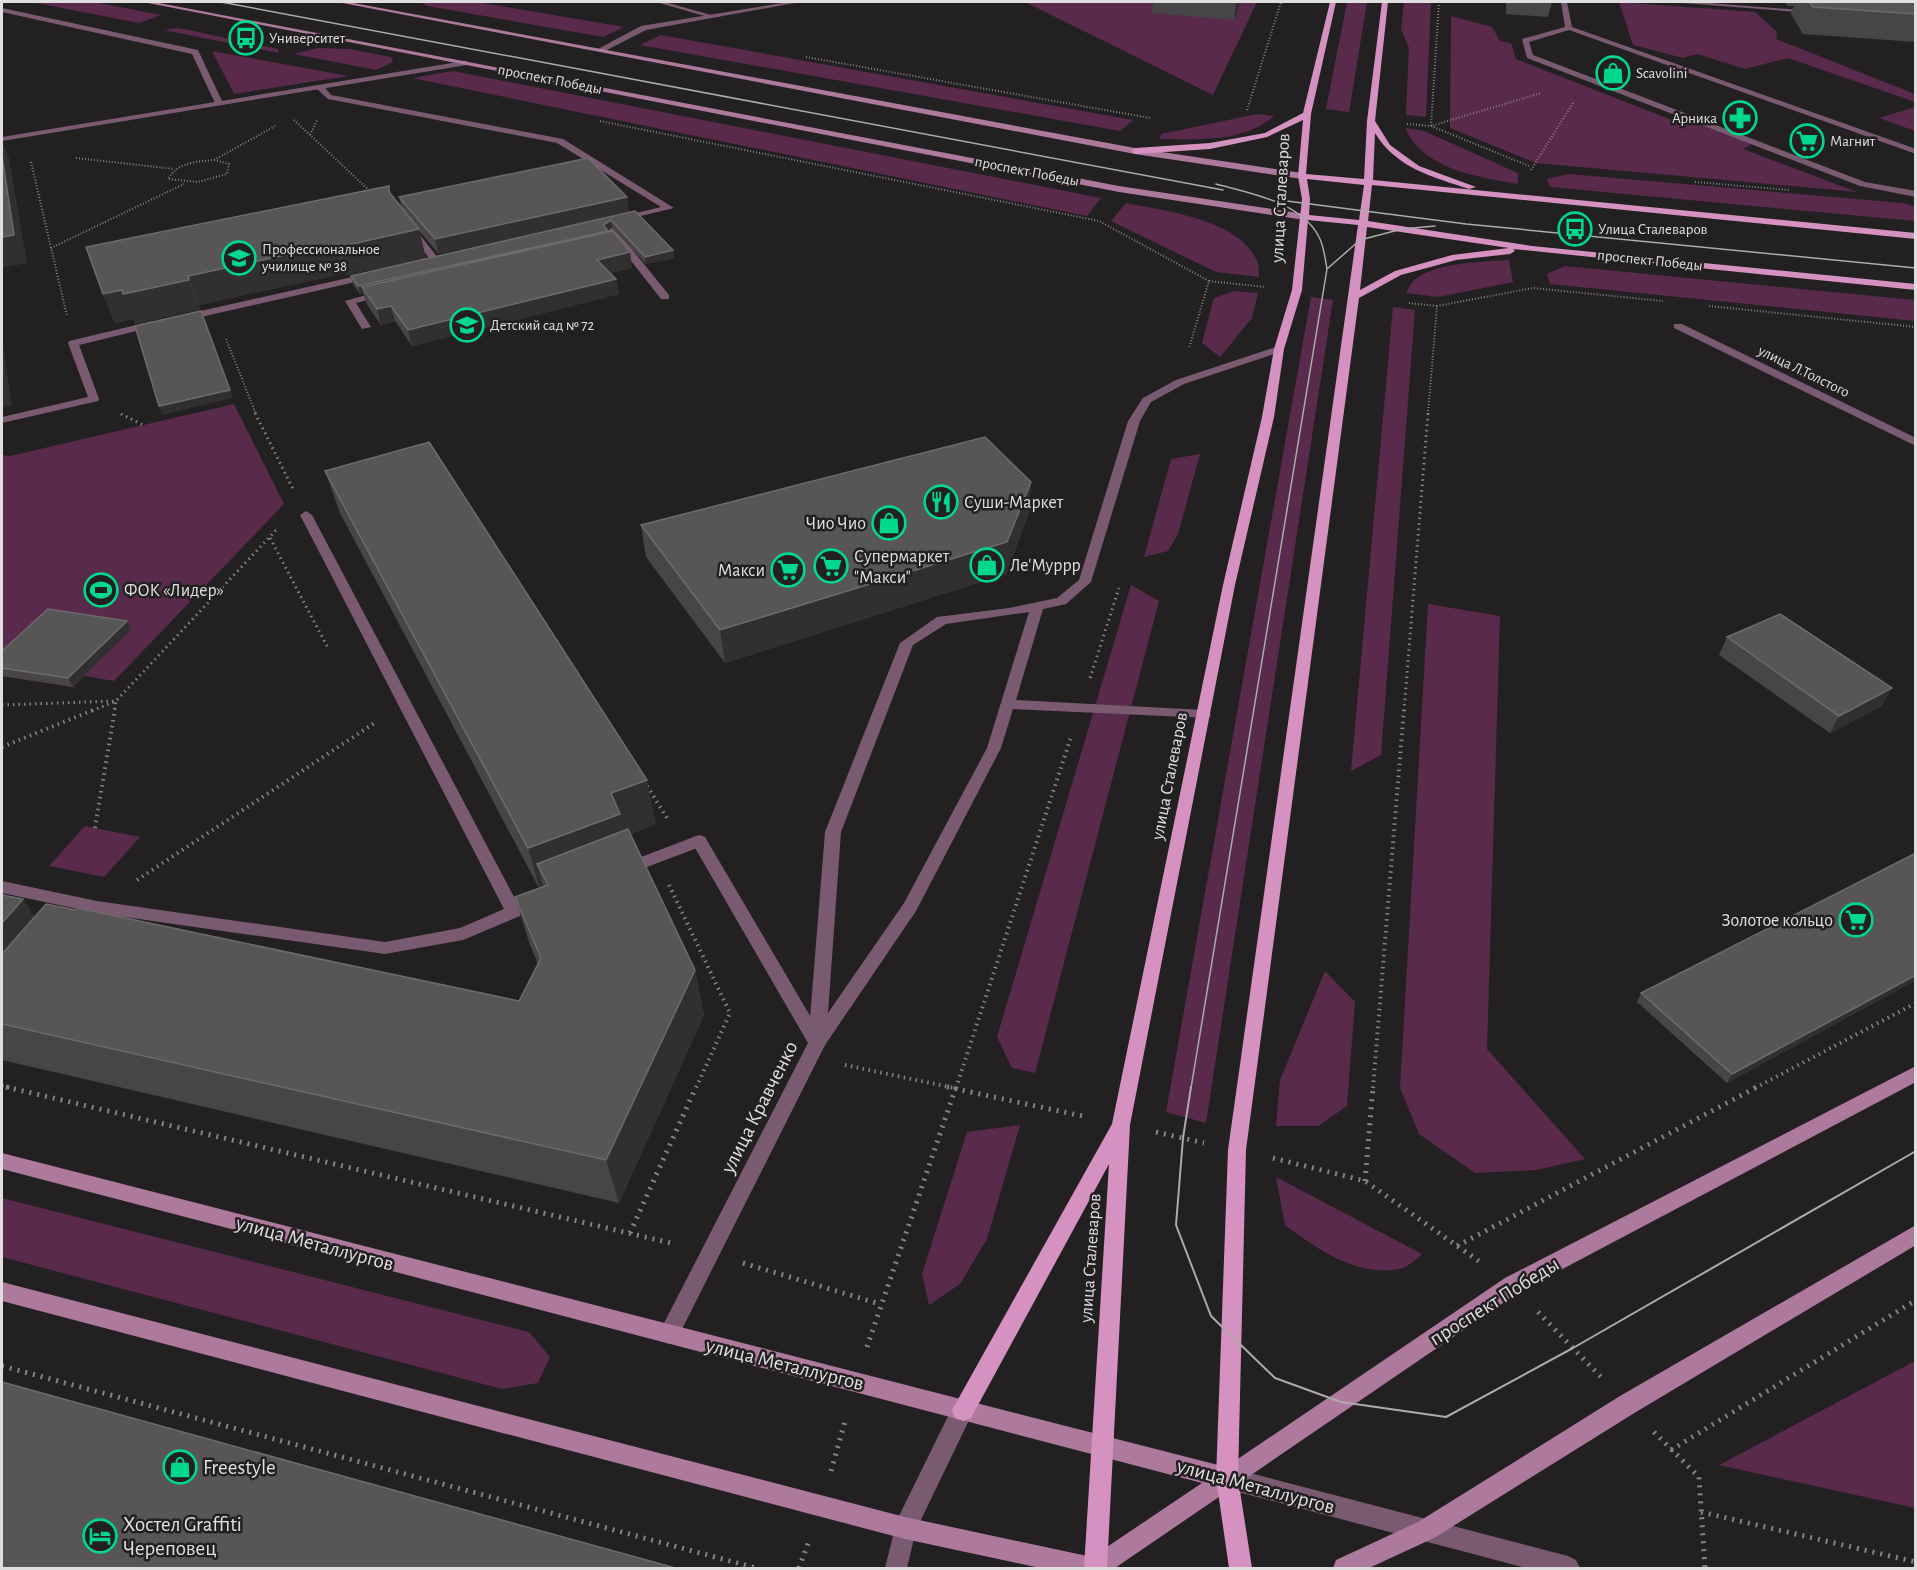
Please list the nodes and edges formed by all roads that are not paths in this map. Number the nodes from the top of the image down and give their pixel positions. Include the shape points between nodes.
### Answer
1 (146, 2) edge
2 (340, 2) edge
3 (659, 2) edge
4 (797, 2) edge
5 (1333, 2) edge
6 (1385, 2) edge
7 (1564, 2) edge
8 (1673, 2) edge
9 (1780, 5) edge
10 (2, 10) edge
11 (1824, 12) dead end
12 (708, 15) junction
13 (1569, 28) junction
14 (600, 50) junction
15 (464, 63) junction
16 (320, 87) junction
17 (219, 103) junction
18 (1307, 114) junction
19 (1371, 121) junction
20 (2, 139) edge
21 (1135, 151) junction
22 (1916, 152) edge
23 (1302, 176) junction
24 (1368, 184) junction
25 (1916, 194) edge
26 (1531, 199) junction
27 (402, 216) edge
28 (1305, 217) junction
29 (606, 223) junction
30 (1362, 223) junction
31 (595, 225) edge
32 (1916, 236) edge
33 (619, 241) junction
34 (607, 243) edge
35 (1532, 249) junction
36 (447, 258) edge
37 (436, 261) junction
38 (424, 264) edge
39 (378, 274) edge
40 (1916, 287) edge
41 (397, 290) edge
42 (665, 297) dead end
43 (1354, 297) junction
44 (171, 320) edge
45 (161, 323) edge
46 (1678, 326) dead end
47 (366, 327) dead end
48 (1279, 349) junction
49 (2, 420) edge
50 (1916, 443) edge
51 (303, 508) road end
52 (1037, 606) junction
53 (1007, 704) junction
54 (1204, 716) junction
55 (612, 875) edge
56 (2, 887) edge
57 (96, 907) junction
58 (82, 924) edge
59 (817, 1043) junction
60 (1916, 1073) edge
61 (1121, 1125) junction
62 (2, 1161) edge
63 (1916, 1234) edge
64 (2, 1292) edge
65 (669, 1334) junction
66 (963, 1410) junction
67 (1101, 1446) junction
68 (1227, 1478) junction
69 (905, 1528) junction
70 (1426, 1530) junction
71 (896, 1569) edge
72 (1094, 1569) edge
73 (1240, 1569) edge
74 (1344, 1569) edge
75 (1568, 1569) edge

1 - 15 main road, проспект Победы
2 - 14 main road
3 - 12 street
4 - 12 street
5 - 18 main road, улица Сталеваров
6 - 19 main road
7 - 13 street
8 - 9 street
9 - 11 street
10 - 17 street via 195,52
12 - 14 street via 644,28
13 - 22 street
13 - 25 street via 1525,41 1530,56 1863,184
14 - 21 main road
15 - 16 street
15 - 28 main road, проспект Победы via 1119,189
16 - 17 street
16 - 29 street via 328,98 560,141 669,208
17 - 20 street
18 - 21 main road via 1267,135 1210,146
18 - 23 main road, улица Сталеваров
19 - 24 main road
19 - 26 main road via 1387,147 1416,168 1474,188
21 - 23 main road
23 - 24 main road
23 - 28 main road, улица Сталеваров
24 - 26 main road
24 - 30 main road
26 - 32 main road
27 - 37 street
28 - 30 main road, проспект Победы
28 - 48 main road, улица Сталеваров via 1297,290
29 - 31 street
29 - 33 street
30 - 35 main road, проспект Победы
30 - 43 main road
33 - 34 street
33 - 42 street
35 - 40 main road, проспект Победы
35 - 43 main road via 1455,257 1398,273
36 - 37 street
37 - 38 street
39 - 44 street
41 - 47 street via 350,301
43 - 68 main road via 1238,1150
45 - 49 street via 73,343 94,399
46 - 50 street, улица Л.Толстого
48 - 52 street via 1180,382 1148,400 1134,421 1084,582 1061,601
48 - 54 main road, улица Сталеваров
51 - 57 street via 405,704 520,910 463,934 385,948
52 - 53 street
52 - 59 street via 942,620 907,643 833,832
53 - 54 street
53 - 59 street via 994,748 910,907
54 - 61 main road, улица Сталеваров
55 - 59 street, улица Кравченко via 692,844
56 - 57 street
57 - 58 street
59 - 65 street, улица Кравченко
60 - 68 main road, проспект Победы via 1512,1285
61 - 66 main road
61 - 67 main road, улица Сталеваров
62 - 65 main road, улица Металлургов
63 - 70 main road via 1628,1404
64 - 69 main road
65 - 66 main road, улица Металлургов
66 - 67 main road, улица Металлургов
66 - 69 street
67 - 68 main road, улица Металлургов
67 - 72 main road, улица Сталеваров
68 - 70 street, улица Металлургов
68 - 72 main road, проспект Победы
68 - 73 main road
69 - 71 street
69 - 72 main road
70 - 74 main road
70 - 75 street, улица Металлургов

